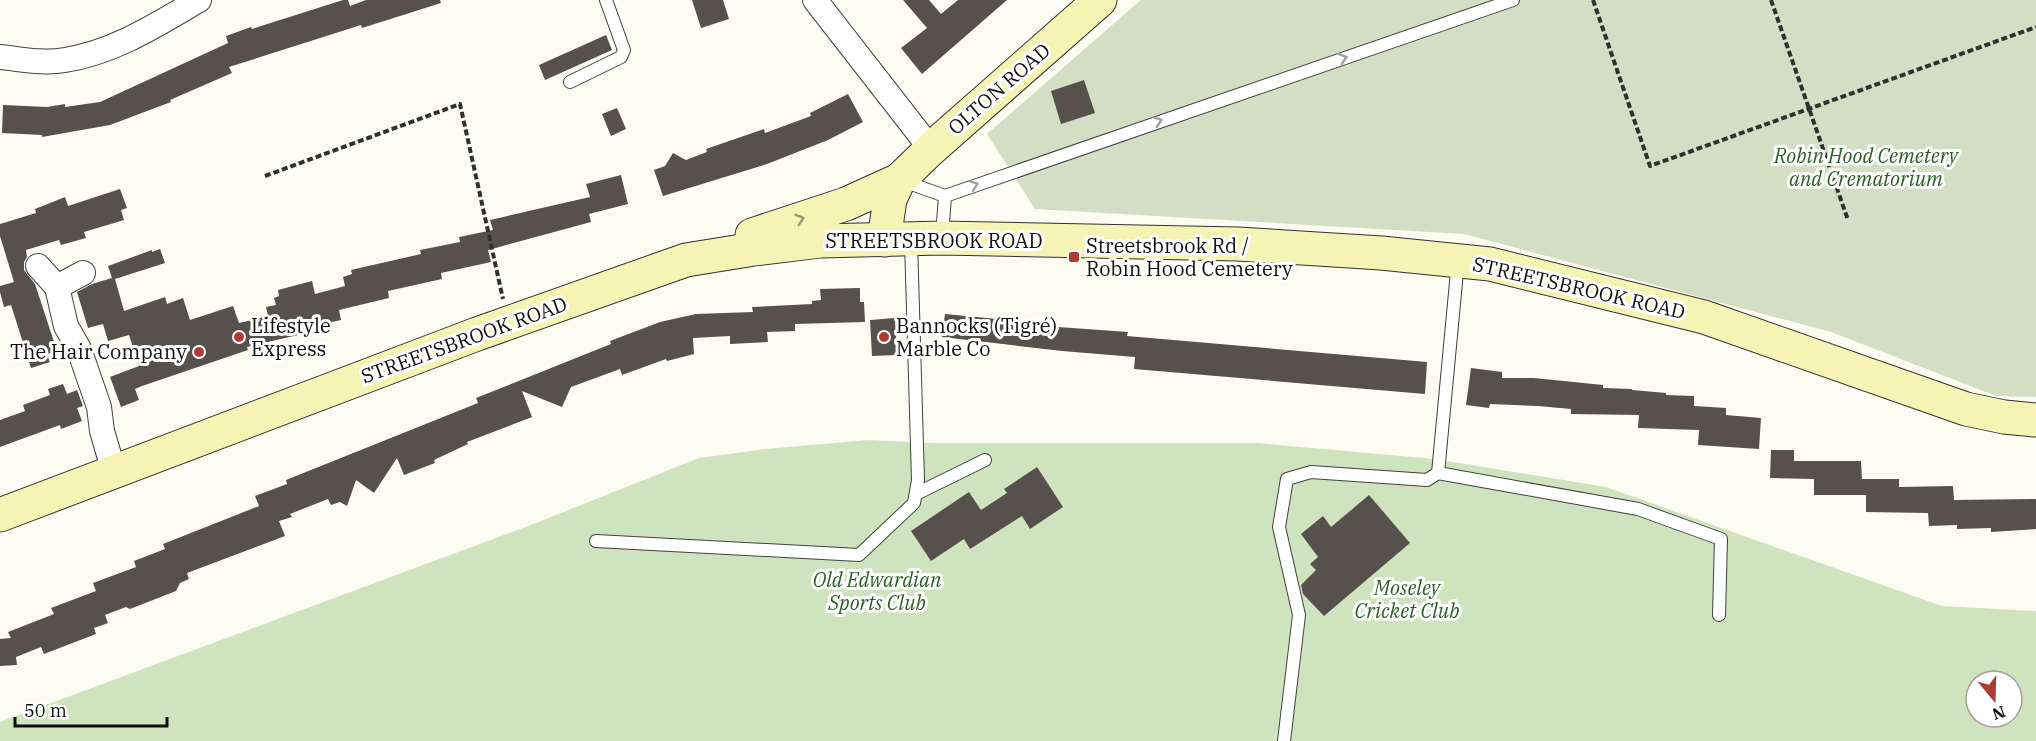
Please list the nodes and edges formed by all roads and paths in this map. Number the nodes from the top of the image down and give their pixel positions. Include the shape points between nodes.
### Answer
1 (199, 0) edge
2 (606, 0) edge
3 (815, 0) edge
4 (1100, 0) edge
5 (1513, 0) edge
6 (1593, 0) edge
7 (1771, 0) edge
8 (2036, 27) edge
9 (0, 57) edge
10 (570, 82) dead end
11 (1809, 109) junction
12 (931, 149) junction
13 (265, 176) dead end
14 (899, 180) junction
15 (945, 196) junction
16 (1848, 220) dead end
17 (913, 239) junction
18 (686, 260) junction
19 (1458, 260) junction
20 (38, 266) dead end
21 (83, 273) dead end
22 (57, 287) junction
23 (508, 322) junction
24 (2036, 420) edge
25 (985, 460) dead end
26 (114, 472) junction
27 (1438, 473) junction
28 (915, 494) junction
29 (0, 515) edge
30 (596, 541) dead end
31 (1719, 615) dead end
32 (1284, 741) edge

1 - 9 street via 132,40 98,53 63,61
2 - 10 lane via 624,50 621,57
3 - 12 street
4 - 12 main road, OLTON ROAD
15 -> 5 lane
6 - 11 path via 1650,166
7 - 11 path
8 - 11 path
11 - 16 path
12 - 14 main road, OLTON ROAD
13 - 23 path via 460,104
14 - 15 lane
14 - 17 main road, OLTON ROAD via 890,198
18 -> 14 main road, OLTON ROAD via 846,204
15 - 17 lane
17 - 18 main road, STREETSBROOK ROAD via 820,241
17 - 19 main road, STREETSBROOK ROAD via 1238,244
17 - 28 lane via 918,480
18 - 23 main road, STREETSBROOK ROAD
19 - 24 main road, STREETSBROOK ROAD via 1490,264 1704,317 1966,409
19 - 27 lane
20 - 22 street
21 - 22 street
22 - 26 street via 66,326 79,349 99,407
23 - 26 main road, STREETSBROOK ROAD
25 - 28 lane
26 - 29 main road, STREETSBROOK ROAD
27 - 31 lane via 1638,508 1721,539
27 - 32 lane via 1426,480 1311,471 1287,479 1279,527 1299,615
28 - 30 lane via 914,503 859,555

